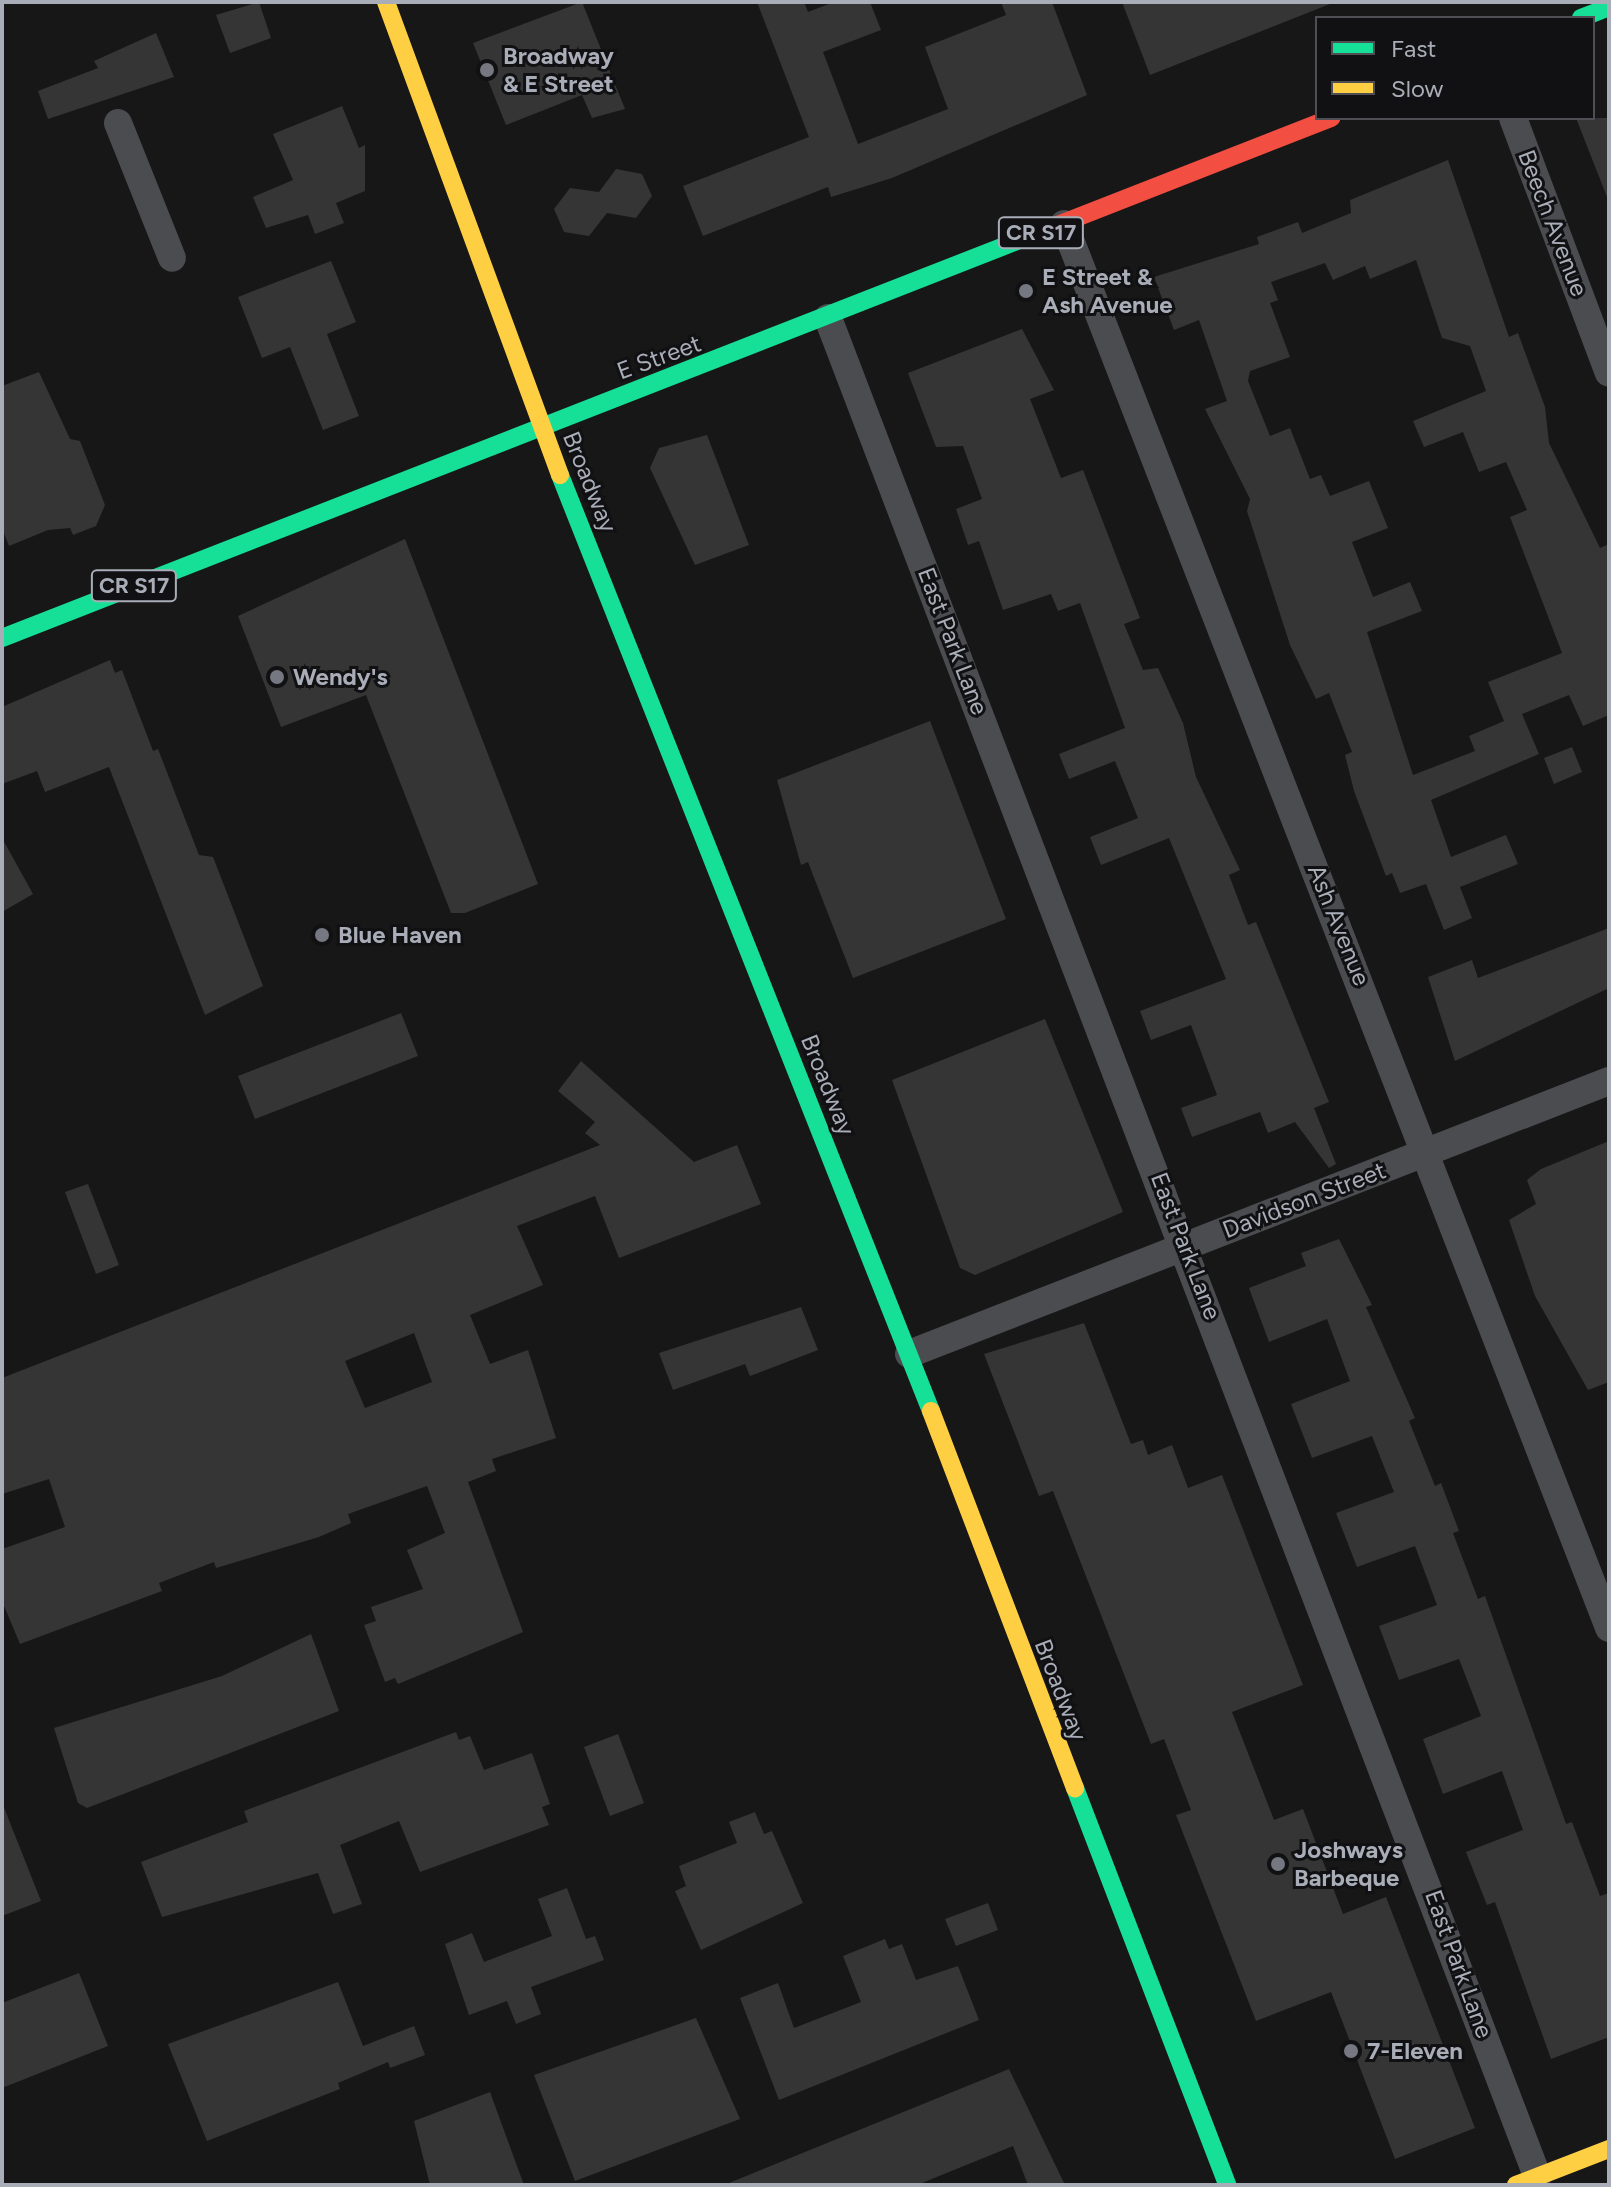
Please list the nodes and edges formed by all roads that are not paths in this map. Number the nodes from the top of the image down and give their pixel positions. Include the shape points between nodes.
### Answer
1 (386, 2) edge
2 (1609, 7) edge
3 (1586, 16) edge
4 (1326, 120) edge
5 (1514, 120) edge
6 (118, 123) dead end
7 (1064, 224) junction
8 (172, 258) dead end
9 (828, 318) junction
10 (1609, 373) edge
11 (541, 426) junction
12 (2, 638) edge
13 (1609, 1081) edge
14 (1429, 1153) junction
15 (1186, 1245) junction
16 (909, 1354) junction
17 (1609, 1628) edge
18 (1609, 2149) edge
19 (1526, 2180) edge
20 (1227, 2185) edge

1 - 11 main road, Broadway
2 - 3 main road
4 - 7 main road, E Street / CR S17
5 - 10 street, Beech Avenue
6 - 8 street
7 - 9 main road, E Street / CR S17
7 - 14 street, Ash Avenue
9 - 11 main road, E Street / CR S17
9 - 15 street, East Park Lane
11 - 12 main road, E Street / CR S17
11 - 16 main road, Broadway
13 - 14 street, Davidson Street
14 - 15 street, Davidson Street
14 - 17 street, Ash Avenue
15 - 16 street, Davidson Street
15 - 19 street, East Park Lane
16 - 20 main road, Broadway
18 - 19 main road

